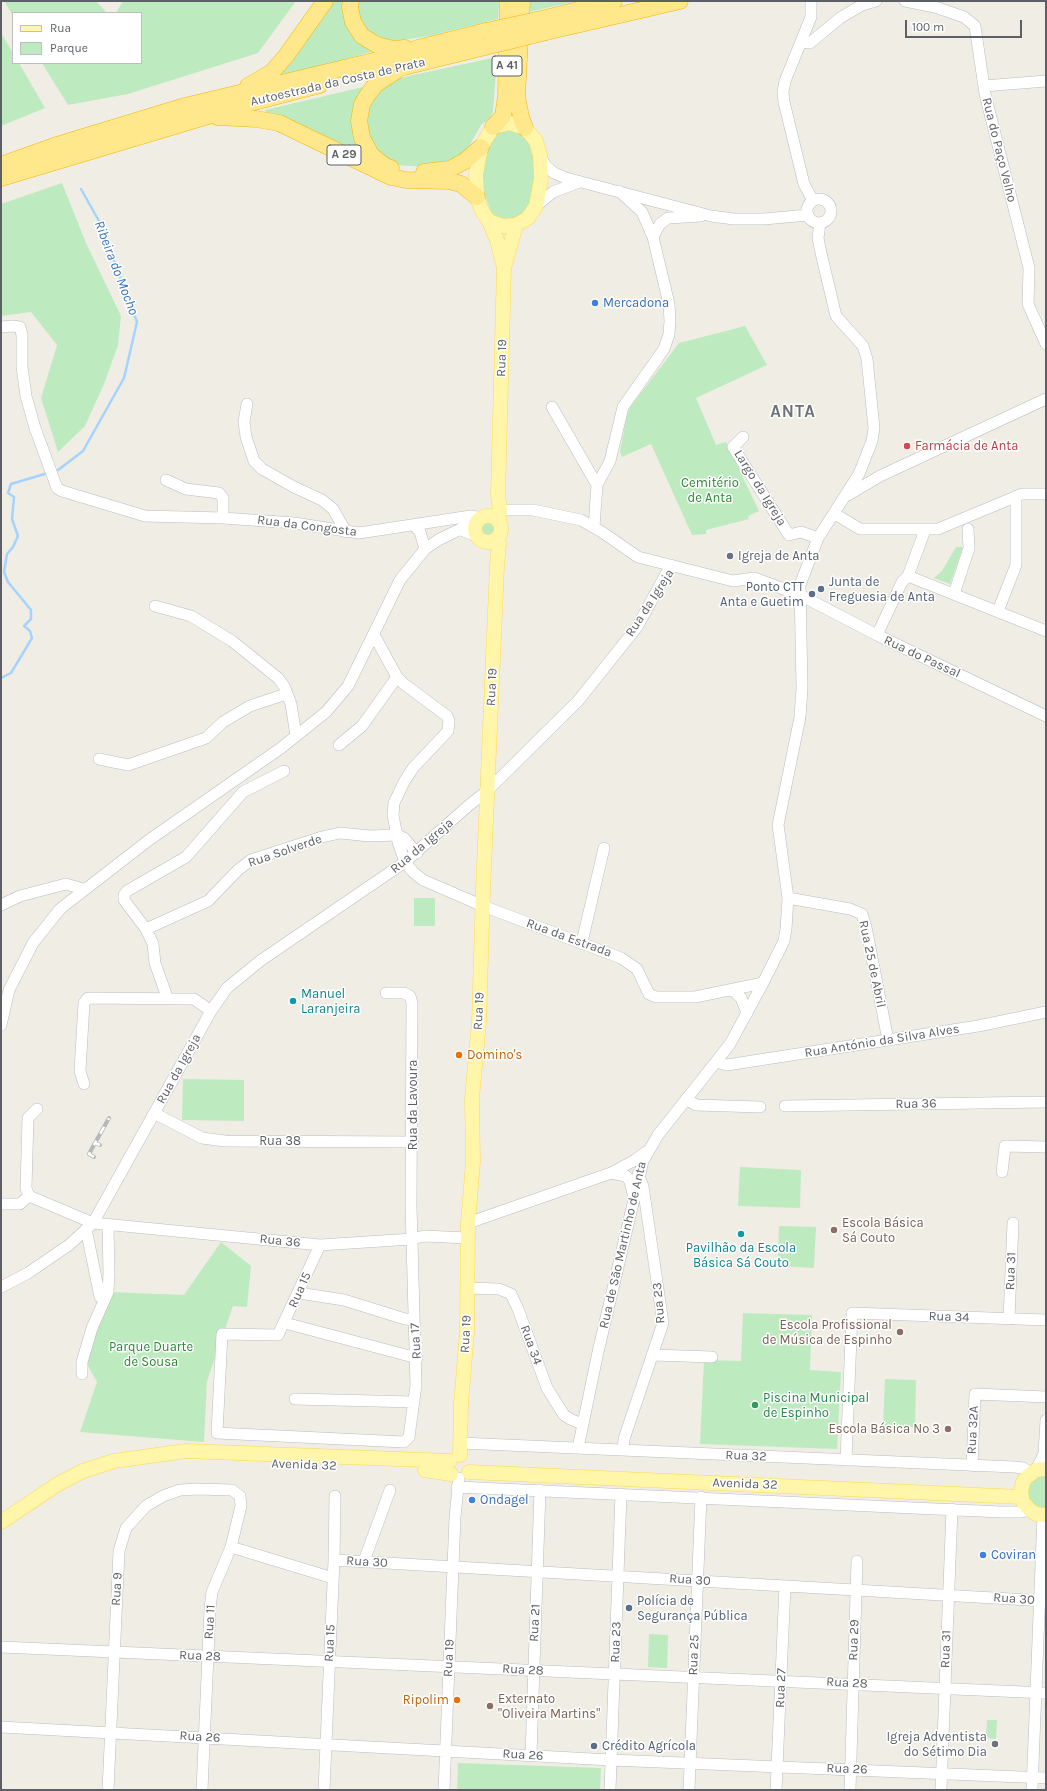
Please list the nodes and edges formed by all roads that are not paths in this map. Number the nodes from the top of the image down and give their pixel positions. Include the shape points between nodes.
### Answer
1 (325, 1) edge
2 (351, 1) edge
3 (508, 1) edge
4 (522, 1) edge
5 (614, 1) edge
6 (680, 1) edge
7 (811, 1) edge
8 (876, 1) edge
9 (905, 1) edge
10 (546, 25) junction
11 (486, 39) junction
12 (801, 42) junction
13 (418, 48) junction
14 (404, 67) junction
15 (1046, 81) edge
16 (984, 86) junction
17 (232, 95) junction
18 (208, 116) junction
19 (493, 127) junction
20 (525, 128) junction
21 (481, 147) junction
22 (540, 155) junction
23 (1, 165) edge
24 (1, 178) edge
25 (579, 182) junction
26 (619, 191) junction
27 (478, 197) junction
28 (813, 201) junction
29 (536, 206) junction
30 (808, 214) junction
31 (711, 216) junction
32 (489, 221) junction
33 (820, 223) junction
34 (516, 225) junction
35 (653, 237) junction
36 (504, 268) junction
37 (1, 327) edge
38 (1046, 344) edge
39 (1046, 399) edge
40 (247, 404) dead end
41 (552, 407) dead end
42 (743, 437) dead end
43 (865, 460) junction
44 (859, 474) junction
45 (878, 477) junction
46 (166, 480) dead end
47 (868, 483) junction
48 (597, 485) junction
49 (1046, 494) edge
50 (498, 495) junction
51 (845, 496) junction
52 (1016, 496) junction
53 (834, 514) junction
54 (500, 516) junction
55 (223, 518) junction
56 (482, 518) junction
57 (414, 525) junction
58 (594, 527) junction
59 (968, 529) dead end
60 (461, 530) junction
61 (925, 530) junction
62 (346, 532) junction
63 (488, 538) junction
64 (818, 538) junction
65 (425, 549) junction
66 (671, 565) junction
67 (908, 576) junction
68 (954, 594) junction
69 (800, 595) junction
70 (156, 606) dead end
71 (998, 611) junction
72 (1046, 631) edge
73 (374, 635) junction
74 (877, 635) junction
75 (397, 677) junction
76 (286, 694) junction
77 (1046, 716) edge
78 (296, 736) junction
79 (339, 745) dead end
80 (99, 759) dead end
81 (284, 771) dead end
82 (487, 791) junction
83 (397, 835) junction
84 (604, 848) dead end
85 (417, 853) junction
86 (405, 862) junction
87 (83, 889) junction
88 (788, 898) junction
89 (1, 905) edge
90 (483, 906) junction
91 (146, 929) junction
92 (582, 942) junction
93 (763, 983) junction
94 (728, 990) junction
95 (386, 993) dead end
96 (167, 997) junction
97 (741, 998) junction
98 (754, 1000) junction
99 (211, 1011) junction
100 (1046, 1012) edge
101 (747, 1014) junction
102 (1, 1025) edge
103 (888, 1040) junction
104 (717, 1062) junction
105 (84, 1084) dead end
106 (686, 1099) junction
107 (1046, 1102) edge
108 (785, 1106) dead end
109 (760, 1107) dead end
110 (37, 1109) dead end
111 (154, 1113) junction
112 (413, 1142) junction
113 (1046, 1148) edge
114 (646, 1152) junction
115 (1002, 1172) dead end
116 (611, 1173) junction
117 (638, 1174) junction
118 (29, 1196) junction
119 (633, 1198) junction
120 (1, 1204) edge
121 (1013, 1222) dead end
122 (468, 1223) junction
123 (108, 1225) junction
124 (89, 1226) junction
125 (467, 1238) junction
126 (412, 1239) junction
127 (320, 1245) junction
128 (1, 1287) edge
129 (468, 1288) junction
130 (299, 1293) junction
131 (100, 1297) dead end
132 (1010, 1319) junction
133 (414, 1320) junction
134 (1046, 1320) edge
135 (285, 1323) junction
136 (653, 1355) junction
137 (712, 1357) dead end
138 (417, 1358) junction
139 (82, 1374) dead end
140 (1046, 1398) edge
141 (295, 1399) dead end
142 (414, 1402) junction
143 (1046, 1420) edge
144 (582, 1424) junction
145 (217, 1433) joint
146 (1046, 1433) edge
147 (406, 1441) joint
148 (578, 1448) junction
149 (623, 1450) junction
150 (1045, 1456) edge
151 (846, 1460) junction
152 (972, 1466) junction
153 (459, 1467) junction
154 (1038, 1471) edge
155 (390, 1490) dead end
156 (540, 1490) junction
157 (1021, 1492) junction
158 (621, 1494) junction
159 (335, 1496) dead end
160 (701, 1497) junction
161 (241, 1506) joint
162 (952, 1509) junction
163 (1039, 1514) edge
164 (1, 1522) edge
165 (231, 1547) junction
166 (334, 1560) junction
167 (364, 1561) junction
168 (857, 1562) dead end
169 (452, 1567) junction
170 (538, 1572) junction
171 (618, 1576) junction
172 (333, 1578) junction
173 (697, 1581) junction
174 (785, 1586) junction
175 (856, 1590) junction
176 (948, 1595) junction
177 (1043, 1600) edge
178 (1, 1647) edge
179 (113, 1652) junction
180 (208, 1657) junction
181 (329, 1662) junction
182 (448, 1666) junction
183 (533, 1671) junction
184 (614, 1674) junction
185 (694, 1677) junction
186 (781, 1681) junction
187 (852, 1683) junction
188 (945, 1688) junction
189 (1041, 1692) edge
190 (1, 1726) edge
191 (111, 1732) junction
192 (204, 1737) junction
193 (326, 1744) junction
194 (445, 1750) junction
195 (531, 1755) junction
196 (611, 1760) junction
197 (690, 1762) junction
198 (777, 1766) junction
199 (850, 1769) junction
200 (942, 1773) junction
201 (1033, 1778) junction
202 (1046, 1778) edge
203 (108, 1790) edge
204 (202, 1790) edge
205 (324, 1790) edge
206 (444, 1790) edge
207 (610, 1790) edge
208 (689, 1790) edge
209 (776, 1790) edge
210 (850, 1790) edge
211 (941, 1790) edge
212 (1032, 1790) edge

1 - 17 highway, A 29 via 272,72
2 - 13 highway, A 29 via 353,22 362,36 377,46 393,49
3 - 19 highway, A 41 via 506,96 503,116
4 - 20 highway, A 41 via 517,96
5 - 10 highway, Autoestrada da Costa de Prata / A 29
6 - 10 highway, Autoestrada da Costa de Prata / A 29
7 - 12 street via 811,17
8 - 12 street via 862,5 840,18 810,43
9 - 16 street, Rua do Paço Velho via 914,1 964,17 975,26
10 - 11 highway, Autoestrada da Costa de Prata / A 29, bridge
11 - 13 highway, Autoestrada da Costa de Prata / A 29 via 438,43
11 - 14 highway, Autoestrada da Costa de Prata / A 29
12 - 28 street via 785,81 784,102 804,184
13 - 17 highway, Autoestrada da Costa de Prata / A 29
14 - 18 highway, Autoestrada da Costa de Prata / A 29 via 231,108
14 - 21 highway, A 29 via 376,84 362,104 359,121 362,138 371,155 385,166 402,171 434,172 450,169 465,161
15 - 16 street
16 - 38 street, Rua do Paço Velho via 1029,268 1028,304
17 - 23 highway, Autoestrada da Costa de Prata / A 29 via 185,106
18 - 24 highway, Autoestrada da Costa de Prata / A 29
18 - 27 highway, A 29 via 278,123 391,177 449,181 461,184
19 - 20 main road via 510,123
19 - 21 main road
20 - 22 main road via 536,141
21 - 27 main road via 476,174
22 - 25 street via 546,166 554,173
22 - 29 main road via 541,179
25 - 26 street
25 - 29 street via 553,192
26 - 31 street
26 - 35 street via 642,212
27 - 32 main road via 482,211
28 - 30 street via 808,207
28 - 33 street via 820,199 829,206 829,217
29 - 34 main road via 528,218
30 - 31 street via 764,219
30 - 33 street via 812,221
31 - 35 street via 668,218 660,224
32 - 34 main road via 504,226
32 - 36 main road, Rua 19
33 - 43 street, Rua de São Martinho de Anta via 818,238 836,316 863,346 867,359 874,428
34 - 36 main road, Rua 19
35 - 48 street via 669,304 669,334 664,349 623,408 610,461
36 - 50 main road, Rua 19
37 - 55 street, Rua da Congosta via 20,327 26,396 57,488 145,516
39 - 45 street
40 - 62 street via 244,422 254,461 262,469 322,500 333,509
41 - 48 street
42 - 64 street, Largo da Igreja via 733,447 789,535 801,532
43 - 44 street, Rua de São Martinho de Anta
43 - 45 street via 869,473
44 - 47 street via 861,480
44 - 51 street, Rua de São Martinho de Anta
45 - 47 street
46 - 55 street via 186,489 219,493 223,498
47 - 51 street
48 - 58 street
49 - 52 street
50 - 54 main road, Rua 19
50 - 56 main road
51 - 53 street, Rua de São Martinho de Anta
52 - 61 street via 951,525
52 - 71 street via 1016,565
53 - 61 street via 860,529
53 - 64 street, Rua de São Martinho de Anta
54 - 56 main road
54 - 58 street via 533,510 581,520
54 - 63 main road, Rua 19 via 501,530
55 - 62 street, Rua da Congosta via 294,523
56 - 57 street, Rua da Congosta via 471,516
56 - 60 street
56 - 63 main road via 475,528
57 - 62 street, Rua da Congosta via 359,533
57 - 65 street via 420,532
58 - 66 street via 638,556
59 - 68 street via 969,548
60 - 63 street
60 - 65 street
61 - 67 street
63 - 82 main road, Rua 19 via 499,544
64 - 69 street, Rua de São Martinho de Anta via 800,585
65 - 73 street via 400,580
66 - 69 street, Rua da Igreja via 733,581 754,578
66 - 82 street, Rua da Igreja via 637,627 578,701
67 - 68 street
67 - 74 street via 902,582
68 - 71 street
69 - 74 street, Rua do Passal
69 - 88 street, Rua de São Martinho de Anta via 802,695 793,755 778,825
70 - 76 street via 191,616 232,641 278,678
71 - 72 street
73 - 75 street
73 - 78 street via 348,686 326,712
74 - 77 street, Rua do Passal
75 - 79 street via 362,726
75 - 83 street via 442,711 449,721 448,731 444,737 413,768 397,795 393,815
76 - 78 street via 291,704
76 - 80 street via 250,706 223,722 206,738 160,754 128,765
78 - 87 street
81 - 91 street via 243,792 186,857 127,891 124,900
82 - 85 street, Rua da Igreja
82 - 90 main road, Rua 19
83 - 85 street via 404,838
83 - 86 street
83 - 91 street, Rua Solverde via 340,833 255,858 238,870 208,901
84 - 92 street
85 - 86 street, Rua da Igreja
86 - 90 street, Rua da Estrada via 423,880
86 - 99 street, Rua da Igreja via 260,961 227,988
87 - 89 street via 66,884 20,896
87 - 102 street via 60,909 33,943 9,990
88 - 93 street, Rua de São Martinho de Anta via 784,941
88 - 103 street, Rua 25 de Abril via 850,909 862,914
90 - 92 street, Rua da Estrada
90 - 122 main road, Rua 19 via 479,1023 472,1098 473,1162
91 - 96 street via 153,944 155,963
92 - 94 street, Rua da Estrada via 630,963 637,969 649,994 656,997 695,997
93 - 94 street, Rua da Estrada
93 - 98 street, Rua de São Martinho de Anta
94 - 97 street
95 - 112 street, Rua da Lavoura via 404,993 410,996 412,1003
96 - 99 street via 194,998
96 - 105 street via 88,998 84,1003 80,1070
97 - 98 street
97 - 101 street
98 - 101 street, Rua de São Martinho de Anta
99 - 111 street, Rua da Igreja
100 - 103 street, Rua António da Silva Alves
101 - 104 street, Rua de São Martinho de Anta
103 - 104 street, Rua António da Silva Alves via 727,1065
104 - 106 street, Rua de São Martinho de Anta
106 - 109 street via 696,1105
106 - 114 street, Rua de São Martinho de Anta
107 - 108 street, Rua 36
110 - 118 street via 28,1118 26,1188
111 - 112 street, Rua 38 via 202,1138 225,1141
111 - 124 street, Rua da Igreja
112 - 126 street, Rua da Lavoura
113 - 115 street via 1005,1146
114 - 116 street
114 - 117 street, Rua de São Martinho de Anta
116 - 119 street via 620,1174 630,1180
116 - 122 street
117 - 119 street, Rua de São Martinho de Anta
117 - 136 street, Rua 23 via 643,1186 663,1319
118 - 120 street via 20,1204
118 - 124 street, Rua 36
119 - 144 street, Rua de São Martinho de Anta
121 - 132 street, Rua 31
122 - 125 main road, Rua 19
123 - 124 street, Rua 36
123 - 127 street, Rua 36
123 - 139 street via 108,1292 92,1328 82,1362
124 - 128 street, Rua da Igreja via 69,1246
124 - 131 street
125 - 126 street, Rua 36 via 424,1236
125 - 129 main road, Rua 19
126 - 127 street, Rua 36
126 - 133 street, Rua 17
127 - 130 street, Rua 15
129 - 144 street, Rua 34 via 498,1289 507,1292 513,1298 547,1388 559,1408 570,1419
129 - 153 main road, Rua 19 via 468,1332
130 - 133 street via 344,1300
130 - 135 street, Rua 15
132 - 134 street, Rua 34
132 - 151 street, Rua 34 via 852,1313
133 - 138 street, Rua 17
135 - 138 street
135 - 145 street, Rua 15 via 278,1335 222,1334
136 - 137 street
136 - 149 street, Rua 23 via 624,1439
138 - 142 street, Rua 17
140 - 152 street, Rua 32A via 975,1394
141 - 142 street
142 - 147 street, Rua 17
143 - 146 street
144 - 148 street, Rua de São Martinho de Anta
145 - 147 street, Avenida 32
146 - 150 street
148 - 149 street, Rua 32
148 - 153 street, Rua 32
149 - 151 street, Rua 32
150 - 154 street
151 - 152 street, Rua 32
152 - 154 street, Rua 32
153 - 156 street
153 - 157 main road, Avenida 32
153 - 164 main road, Avenida 32 via 186,1451 114,1461 83,1471 58,1484
153 - 169 street, Rua 19
154 - 157 main road via 1027,1477
155 - 167 street
156 - 158 street
156 - 170 street, Rua 21
157 - 163 main road
158 - 160 street
158 - 171 street, Rua 23
159 - 166 street, Rua 15
160 - 162 street
160 - 173 street, Rua 25
161 - 165 street, Rua 11
161 - 179 street, Rua 9 via 240,1496 232,1490 180,1490 146,1506 126,1528 119,1551
162 - 163 street
162 - 176 street, Rua 31
163 - 177 street
165 - 172 street, Rua 30
165 - 180 street, Rua 11 via 212,1592
166 - 167 street, Rua 30
166 - 172 street, Rua 15
167 - 169 street, Rua 30
168 - 175 street, Rua 29
169 - 170 street, Rua 30
169 - 182 street, Rua 19
170 - 171 street, Rua 30
170 - 183 street, Rua 21
171 - 173 street, Rua 30
171 - 184 street, Rua 23
172 - 181 street, Rua 15
173 - 174 street, Rua 30
173 - 185 street, Rua 25
174 - 175 street, Rua 30
174 - 186 street, Rua 27
175 - 176 street, Rua 30
175 - 187 street, Rua 29
176 - 177 street, Rua 30
176 - 188 street, Rua 31
177 - 189 street
178 - 179 street, Rua 28
179 - 180 street, Rua 28
179 - 191 street, Rua 9
180 - 181 street, Rua 28
180 - 192 street, Rua 11
181 - 182 street, Rua 28
181 - 193 street, Rua 15
182 - 183 street, Rua 28
182 - 194 street, Rua 19
183 - 184 street, Rua 28
183 - 195 street, Rua 21
184 - 185 street, Rua 28
184 - 196 street, Rua 23
185 - 186 street, Rua 28
185 - 197 street, Rua 25
186 - 187 street, Rua 28
186 - 198 street, Rua 27
187 - 188 street, Rua 28
187 - 199 street, Rua 29
188 - 189 street, Rua 28
188 - 200 street, Rua 31
189 - 201 street
190 - 191 street, Rua 26
191 - 192 street, Rua 26
191 - 203 street, Rua 9
192 - 193 street, Rua 26
192 - 204 street, Rua 11
193 - 194 street, Rua 26
193 - 205 street, Rua 15
194 - 195 street, Rua 26
194 - 206 street, Rua 19
195 - 196 street, Rua 26
196 - 197 street, Rua 26
196 - 207 street, Rua 23
197 - 198 street, Rua 26
197 - 208 street, Rua 25
198 - 199 street, Rua 26
198 - 209 street, Rua 27
199 - 200 street, Rua 26
199 - 210 street, Rua 29
200 - 201 street, Rua 26
200 - 211 street, Rua 31
201 - 202 street, Rua 26
201 - 212 street

